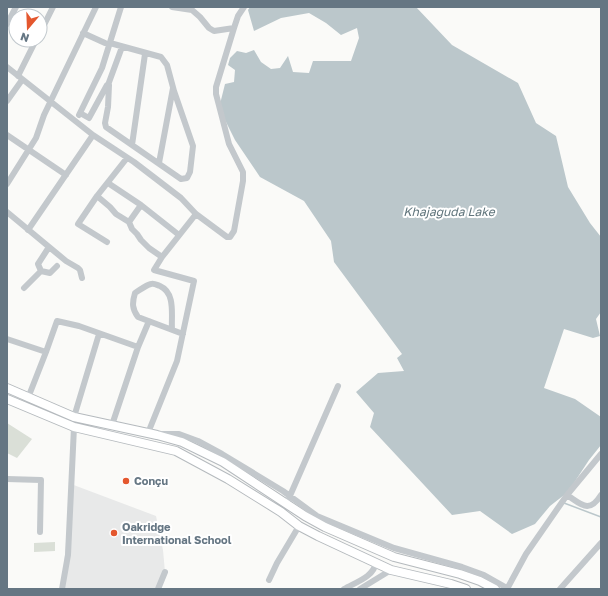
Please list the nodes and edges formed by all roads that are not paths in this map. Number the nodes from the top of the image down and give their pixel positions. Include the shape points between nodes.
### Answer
1 (16, 7) edge
2 (53, 7) edge
3 (96, 7) edge
4 (121, 7) edge
5 (173, 7) edge
6 (244, 7) edge
7 (48, 17) edge
8 (7, 24) edge
9 (234, 28) junction
10 (83, 33) junction
11 (107, 43) junction
12 (122, 47) junction
13 (33, 48) edge
14 (145, 54) junction
15 (7, 67) edge
16 (20, 78) junction
17 (108, 85) junction
18 (173, 87) junction
19 (7, 101) edge
20 (51, 101) junction
21 (80, 113) junction
22 (76, 122) junction
23 (7, 135) edge
24 (93, 135) junction
25 (132, 145) junction
26 (29, 150) junction
27 (127, 158) junction
28 (158, 163) junction
29 (66, 175) junction
30 (108, 183) junction
31 (7, 184) edge
32 (97, 196) junction
33 (141, 205) junction
34 (196, 214) junction
35 (8, 216) edge
36 (129, 222) junction
37 (28, 230) junction
38 (179, 235) junction
39 (107, 242) dead end
40 (49, 247) junction
41 (162, 257) junction
42 (57, 266) dead end
43 (41, 271) junction
44 (82, 278) dead end
45 (24, 288) dead end
46 (149, 321) junction
47 (172, 329) junction
48 (99, 334) junction
49 (183, 334) junction
50 (7, 339) edge
51 (138, 347) junction
52 (46, 352) junction
53 (338, 386) dead end
54 (7, 388) edge
55 (28, 398) junction
56 (7, 399) edge
57 (74, 417) junction
58 (112, 424) junction
59 (74, 427) junction
60 (148, 433) junction
61 (601, 454) edge
62 (7, 479) edge
63 (601, 494) edge
64 (567, 495) junction
65 (288, 500) junction
66 (299, 526) junction
67 (342, 530) junction
68 (40, 532) dead end
69 (601, 543) edge
70 (376, 562) junction
71 (391, 570) junction
72 (165, 572) dead end
73 (269, 580) dead end
74 (62, 589) edge
75 (158, 589) edge
76 (344, 589) edge
77 (360, 589) edge
78 (466, 589) edge
79 (495, 589) edge
80 (507, 589) edge
81 (560, 589) edge

1 - 8 street
2 - 7 street
3 - 10 street
4 - 11 street
5 - 9 street via 192,10 214,31
6 - 9 street
9 - 34 street via 216,87 230,144 243,172 233,235 227,237
10 - 11 street
10 - 20 street
11 - 12 street
11 - 21 street via 102,68
12 - 14 street
12 - 17 street
13 - 16 street
14 - 18 street via 161,57 167,65
14 - 25 street
15 - 16 street
16 - 19 street
16 - 20 street
17 - 21 street via 89,118
17 - 25 street via 106,127
18 - 28 street
18 - 28 street via 194,146 190,172 187,178 181,179
20 - 22 street
20 - 26 street
21 - 22 street
22 - 24 street
23 - 26 street
24 - 27 street
24 - 29 street
25 - 28 street
26 - 29 street
26 - 31 street
27 - 30 street
27 - 34 street via 181,198
29 - 37 street
30 - 32 street
30 - 33 street
32 - 36 street via 113,212
32 - 39 street via 78,224
33 - 36 street
33 - 38 street
34 - 38 street
35 - 37 street
36 - 41 street via 141,240
37 - 40 street
38 - 41 street
40 - 43 street via 38,264
40 - 44 street via 78,268
41 - 49 street via 154,270 194,281
42 - 43 street via 50,273
43 - 45 street
46 - 47 street
46 - 47 street via 138,317 134,311 133,300 135,293 154,284 167,291 170,297
46 - 51 street
47 - 49 street
48 - 51 street
48 - 52 street via 57,321
48 - 57 street
49 - 60 street via 174,372
50 - 52 street
51 - 58 street
52 - 55 street
53 - 65 street
54 - 55 main road
55 - 57 main road
56 - 59 main road
57 - 58 main road
58 - 60 main road
59 - 66 main road via 176,451 266,502
59 - 74 street via 68,555
60 - 65 main road via 182,442
61 - 64 street
62 - 68 street via 41,480
63 - 64 street via 596,503 588,507
64 - 80 street via 526,554
65 - 67 main road via 307,518
66 - 70 main road
66 - 73 street
67 - 79 main road via 394,557 460,574
67 - 80 street via 408,553 462,567 484,575
69 - 81 street
70 - 71 main road
70 - 76 street via 372,573
71 - 77 street
71 - 78 main road
72 - 75 street

